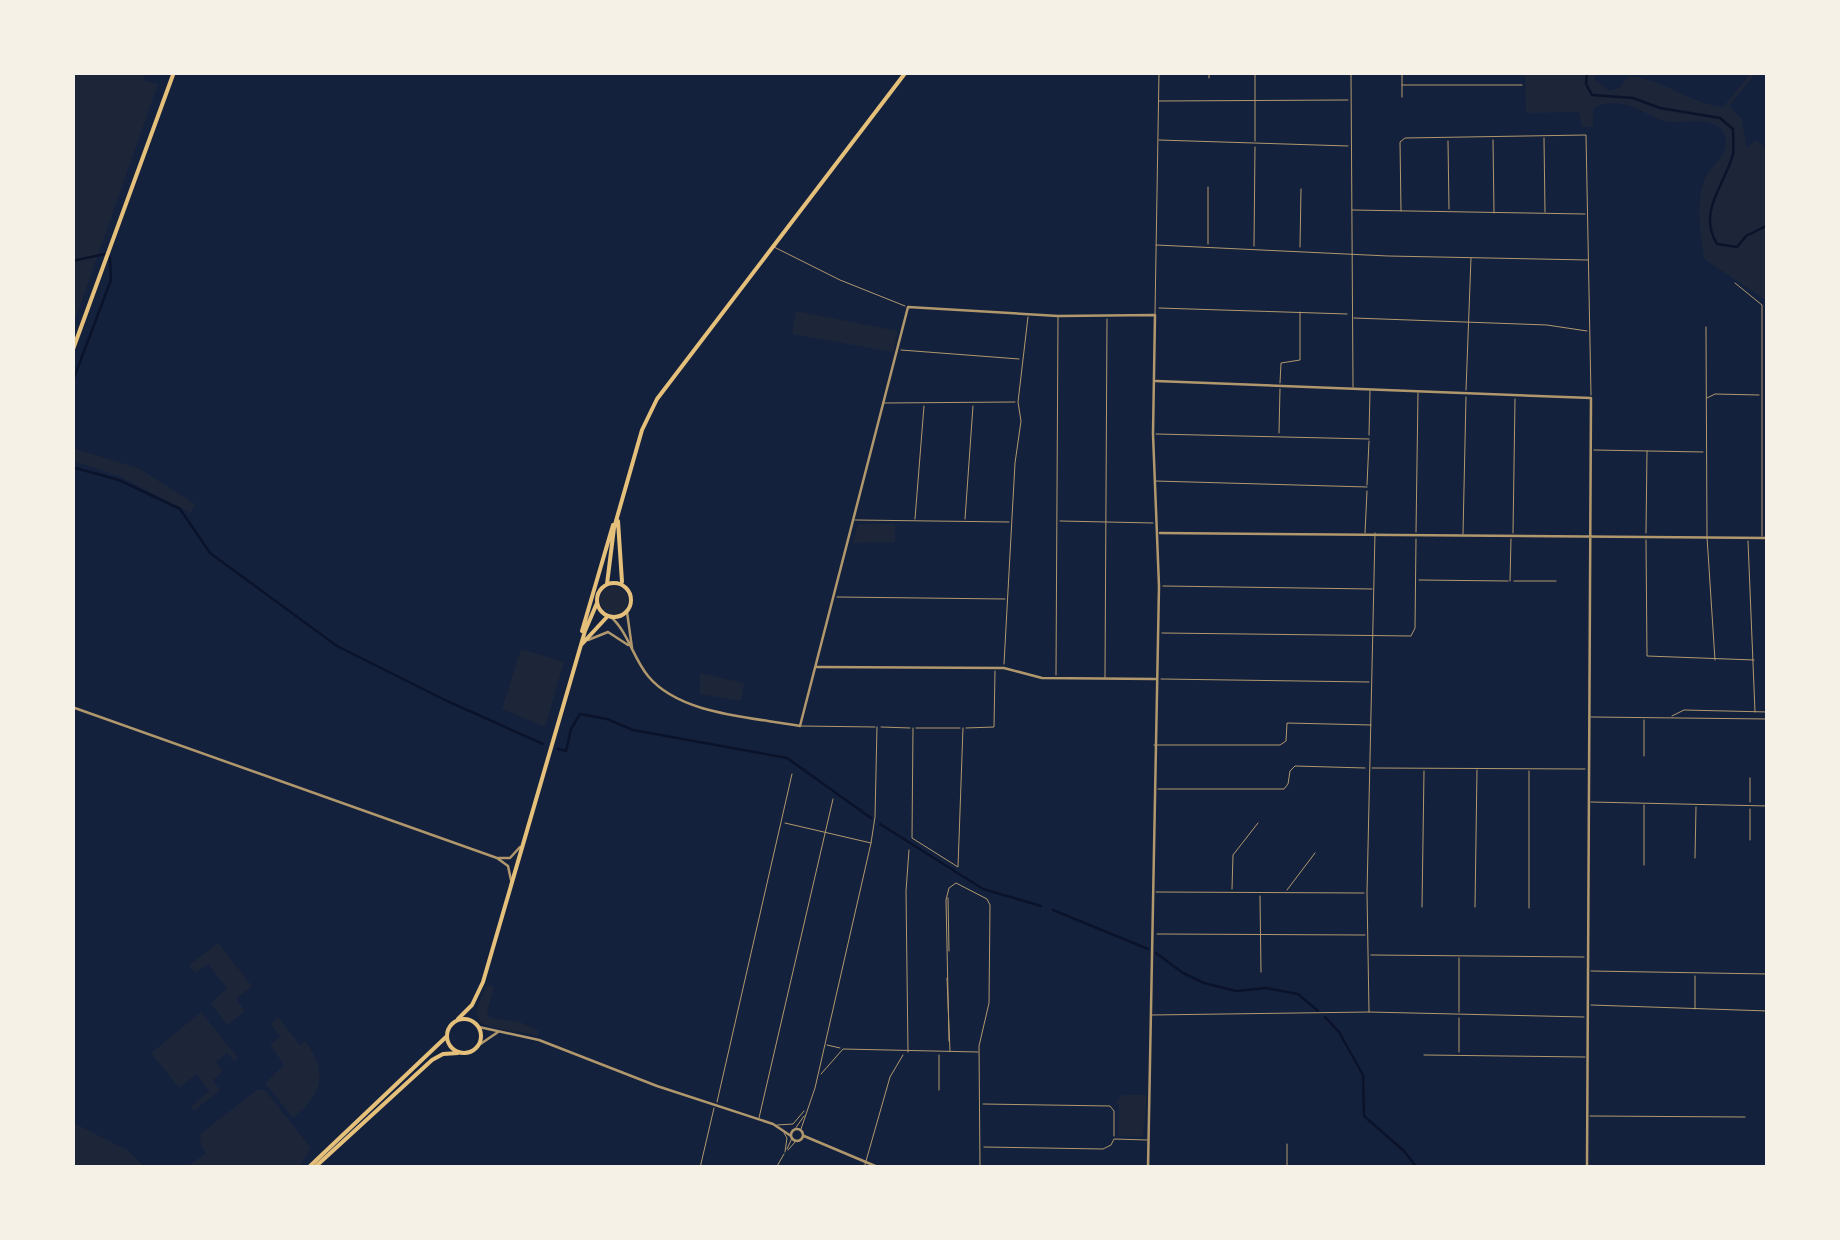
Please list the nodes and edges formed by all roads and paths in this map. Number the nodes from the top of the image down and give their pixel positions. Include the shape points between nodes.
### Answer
1 (174, 72) edge
2 (906, 72) edge
3 (1159, 72) edge
4 (1208, 72) edge
5 (1255, 72) edge
6 (1351, 72) edge
7 (1402, 72) edge
8 (1209, 78) dead end
9 (1402, 85) junction
10 (1522, 85) dead end
11 (1402, 97) dead end
12 (1256, 100) junction
13 (1351, 100) junction
14 (1159, 102) junction
15 (1544, 135) junction
16 (1448, 137) junction
17 (1493, 137) junction
18 (1158, 140) junction
19 (1255, 143) junction
20 (1351, 146) junction
21 (1208, 187) dead end
22 (1300, 189) dead end
23 (1351, 210) junction
24 (1401, 211) junction
25 (1449, 212) junction
26 (1494, 212) junction
27 (1545, 213) junction
28 (1588, 214) junction
29 (1156, 245) junction
30 (772, 246) junction
31 (1208, 247) junction
32 (1254, 249) junction
33 (1300, 250) junction
34 (1351, 254) junction
35 (1471, 258) junction
36 (1589, 260) junction
37 (1735, 283) dead end
38 (908, 308) junction
39 (1155, 308) junction
40 (1300, 312) junction
41 (1028, 314) junction
42 (1154, 315) junction
43 (1058, 316) junction
44 (1107, 316) junction
45 (1351, 316) junction
46 (1469, 323) junction
47 (1706, 328) dead end
48 (1589, 331) junction
49 (898, 350) junction
50 (72, 352) edge
51 (1022, 359) junction
52 (1154, 381) junction
53 (1280, 386) junction
54 (1353, 387) junction
55 (1370, 388) junction
56 (1418, 394) junction
57 (1466, 395) junction
58 (1516, 396) junction
59 (1762, 396) junction
60 (1768, 396) edge
61 (1591, 398) junction
62 (1705, 400) junction
63 (973, 402) junction
64 (1018, 402) junction
65 (924, 403) junction
66 (884, 404) junction
67 (1153, 434) junction
68 (1279, 436) junction
69 (1369, 438) junction
70 (1591, 450) junction
71 (1647, 452) junction
72 (1706, 452) junction
73 (1154, 481) junction
74 (1367, 487) junction
75 (618, 517) junction
76 (854, 520) junction
77 (914, 521) junction
78 (1056, 521) junction
79 (965, 522) junction
80 (1012, 522) junction
81 (1105, 522) junction
82 (1156, 523) junction
83 (1365, 532) junction
84 (1159, 533) junction
85 (1375, 533) junction
86 (1416, 533) junction
87 (1464, 534) junction
88 (1513, 534) junction
89 (1646, 536) junction
90 (1590, 537) junction
91 (1707, 537) junction
92 (1748, 538) junction
93 (1765, 538) edge
94 (1416, 580) junction
95 (1510, 581) junction
96 (1556, 581) dead end
97 (606, 584) junction
98 (622, 584) junction
99 (1159, 586) junction
100 (1375, 590) junction
101 (832, 597) junction
102 (1008, 599) junction
103 (597, 602) junction
104 (627, 612) junction
105 (609, 616) junction
106 (1158, 632) junction
107 (1374, 636) junction
108 (582, 644) junction
109 (632, 650) junction
110 (1715, 660) junction
111 (1754, 660) junction
112 (815, 667) junction
113 (996, 668) junction
114 (1004, 668) junction
115 (1056, 678) junction
116 (1105, 679) junction
117 (1155, 679) junction
118 (1372, 682) junction
119 (72, 708) edge
120 (1752, 712) junction
121 (1768, 712) edge
122 (1589, 716) junction
123 (1644, 718) junction
124 (1668, 718) junction
125 (1750, 718) junction
126 (1768, 719) edge
127 (1371, 725) junction
128 (800, 726) junction
129 (877, 728) junction
130 (914, 728) junction
131 (963, 728) junction
132 (1154, 745) junction
133 (1644, 756) dead end
134 (1370, 768) junction
135 (1424, 768) junction
136 (1476, 768) junction
137 (1528, 768) junction
138 (1589, 769) junction
139 (792, 774) dead end
140 (1750, 778) dead end
141 (1154, 789) junction
142 (833, 799) dead end
143 (1588, 802) junction
144 (1644, 802) junction
145 (1696, 804) junction
146 (1750, 806) junction
147 (1768, 806) edge
148 (782, 822) junction
149 (1258, 823) dead end
150 (826, 833) junction
151 (1750, 840) dead end
152 (524, 842) junction
153 (871, 842) junction
154 (909, 850) dead end
155 (1315, 854) dead end
156 (497, 858) junction
157 (1696, 858) dead end
158 (1644, 866) dead end
159 (512, 886) junction
160 (1154, 892) junction
161 (1232, 892) junction
162 (1260, 892) junction
163 (1286, 892) junction
164 (1367, 893) junction
165 (1422, 907) dead end
166 (1475, 907) dead end
167 (1529, 908) dead end
168 (1153, 934) junction
169 (1260, 935) junction
170 (1368, 936) junction
171 (1368, 955) junction
172 (1459, 955) junction
173 (1588, 957) junction
174 (1588, 971) junction
175 (1261, 972) dead end
176 (1695, 973) junction
177 (1768, 974) edge
178 (1588, 1004) junction
179 (472, 1005) junction
180 (1695, 1010) junction
181 (1768, 1011) edge
182 (1369, 1012) junction
183 (1152, 1015) junction
184 (1459, 1015) junction
185 (1588, 1017) junction
186 (458, 1020) junction
187 (477, 1025) junction
188 (500, 1032) junction
189 (446, 1037) junction
190 (824, 1044) junction
191 (479, 1045) junction
192 (843, 1049) junction
193 (903, 1052) junction
194 (908, 1052) junction
195 (938, 1052) junction
196 (950, 1052) junction
197 (979, 1052) junction
198 (458, 1053) junction
199 (1424, 1055) dead end
200 (1459, 1055) junction
201 (1588, 1057) junction
202 (818, 1075) junction
203 (939, 1090) dead end
204 (980, 1104) junction
205 (715, 1106) junction
206 (809, 1107) junction
207 (1587, 1116) junction
208 (1745, 1117) dead end
209 (758, 1119) junction
210 (773, 1124) junction
211 (779, 1127) junction
212 (796, 1130) junction
213 (793, 1138) junction
214 (803, 1138) junction
215 (1114, 1139) junction
216 (1148, 1140) junction
217 (1287, 1144) dead end
218 (980, 1146) junction
219 (785, 1152) junction
220 (867, 1162) junction
221 (311, 1168) edge
222 (700, 1168) edge
223 (776, 1168) edge
224 (864, 1168) edge
225 (880, 1168) edge
226 (980, 1168) edge
227 (1148, 1168) edge
228 (1287, 1168) edge
229 (1587, 1168) edge

1 - 50 main road
2 - 30 main road
3 - 14 street
4 - 8 street
5 - 12 street
6 - 13 street
7 - 9 street
9 - 10 street
9 - 11 street
12 - 13 street
12 - 14 street
12 - 19 street
13 - 20 street
14 - 18 street
15 - 17 street
15 - 27 street
15 - 28 street via 1586,135
16 - 17 street
16 - 24 street via 1401,140
16 - 25 street
17 - 26 street
18 - 19 street
18 - 29 street
19 - 20 street
19 - 32 street
20 - 23 street
21 - 31 street
22 - 33 street
23 - 24 street
23 - 34 street
24 - 25 street
25 - 26 street
26 - 27 street
27 - 28 street
28 - 36 street
29 - 31 street
29 - 39 street
30 - 38 street
30 - 75 main road via 657,399
31 - 32 street
32 - 33 street
33 - 34 street
34 - 35 street
34 - 45 street
35 - 36 street
35 - 46 street
36 - 48 street
37 - 59 street via 1762,304
38 - 41 street
38 - 49 street
39 - 40 street
39 - 42 street
40 - 45 street
40 - 53 street via 1300,360 1281,362
41 - 43 street
41 - 51 street
42 - 44 street
42 - 52 street
43 - 44 street
43 - 78 street
44 - 81 street
45 - 46 street
45 - 54 street
46 - 48 street
46 - 57 street
47 - 62 street
48 - 61 street
49 - 51 street
49 - 66 street
51 - 64 street
52 - 53 street
52 - 67 street
53 - 54 street
53 - 68 street
54 - 55 street
55 - 56 street
55 - 69 street
56 - 57 street
56 - 86 street
57 - 58 street
57 - 87 street
58 - 61 street
58 - 88 street
59 - 60 street
59 - 62 street via 1715,394
59 - 93 street
61 - 70 street
62 - 72 street
63 - 64 street
63 - 65 street
63 - 79 street
64 - 80 street
65 - 66 street
65 - 77 street
66 - 76 street
67 - 68 street
67 - 73 street
68 - 69 street
69 - 74 street
70 - 71 street
70 - 90 street
71 - 72 street
71 - 89 street
72 - 91 street
73 - 74 street
73 - 82 street
74 - 83 street
75 - 97 main road
75 - 98 main road
75 - 108 main road
76 - 77 street
76 - 101 street
77 - 79 street
78 - 81 street
78 - 115 street
79 - 80 street
80 - 102 street
81 - 82 street
81 - 116 street
82 - 84 street
83 - 84 street
83 - 85 street
84 - 99 street
85 - 86 street
85 - 100 street
86 - 87 street
86 - 94 street
87 - 88 street
88 - 90 street
88 - 95 street
89 - 90 street
89 - 91 street
89 - 110 street via 1647,656
90 - 122 street
91 - 92 street
91 - 110 street
92 - 93 street
92 - 111 street
94 - 95 street
94 - 107 street via 1413,634
95 - 96 street
97 - 98 main road
97 - 103 main road
98 - 104 main road via 632,599
99 - 100 street
99 - 106 street
100 - 107 street
101 - 102 street
101 - 112 street
102 - 114 street
103 - 105 main road
103 - 108 main road
104 - 105 main road
104 - 109 street
105 - 108 main road
105 - 109 street
106 - 107 street
106 - 117 street
107 - 118 street
108 - 109 street via 612,632
108 - 152 main road
109 - 128 street via 652,681 676,700
110 - 111 street
111 - 120 street
112 - 113 street
112 - 128 street
113 - 114 street
113 - 131 street via 994,727
114 - 115 street
115 - 116 street
116 - 117 street
117 - 118 street
117 - 132 street
118 - 127 street
119 - 156 street
120 - 121 street
120 - 124 street via 1684,710
120 - 125 street
122 - 123 street
122 - 138 street
123 - 124 street
123 - 133 street
124 - 125 street
125 - 126 street
127 - 132 street via 1286,723 1280,745
127 - 134 street
128 - 129 street
129 - 130 street
129 - 153 street
130 - 131 street
130 - 131 street via 914,840 958,867
132 - 141 street
134 - 135 street
134 - 141 street via 1295,766 1284,788
134 - 164 street
135 - 136 street
135 - 165 street
136 - 137 street
136 - 166 street
137 - 138 street
137 - 167 street
138 - 143 street
139 - 148 street
140 - 146 street
141 - 160 street
142 - 150 street
143 - 144 street
143 - 173 street
144 - 145 street
144 - 158 street
145 - 146 street
145 - 157 street
146 - 147 street
146 - 151 street
148 - 150 street
148 - 205 street
149 - 161 street via 1232,855
150 - 153 street
150 - 209 street
152 - 156 street via 513,856
152 - 159 main road
153 - 190 street
154 - 194 street
155 - 163 street
156 - 159 street via 508,866
159 - 179 main road
160 - 161 street
160 - 168 street
161 - 162 street
162 - 163 street
162 - 169 street
163 - 164 street
164 - 170 street
168 - 169 street
168 - 183 street
169 - 170 street
169 - 175 street
170 - 171 street
171 - 172 street
171 - 182 street
172 - 173 street
172 - 184 street
173 - 174 street
174 - 176 street
174 - 178 street
176 - 177 street
176 - 180 street
178 - 180 street
178 - 185 street
179 - 186 main road
179 - 187 main road
180 - 181 street
182 - 183 street
182 - 184 street
183 - 216 street
184 - 185 street
184 - 200 street
185 - 201 street
186 - 187 main road
186 - 189 main road
187 - 188 street
187 - 191 main road
188 - 191 street
188 - 205 street via 540,1040
189 - 198 main road
189 - 221 main road
190 - 192 street
190 - 202 street
191 - 198 main road
192 - 193 street
192 - 202 street
193 - 194 street
193 - 220 street
194 - 195 street
195 - 196 street
195 - 203 street
196 - 197 street
196 - 197 street via 948,898 954,883 990,902 989,1004
197 - 204 street
198 - 221 main road via 432,1060
199 - 200 street
200 - 201 street
201 - 207 street
202 - 206 street
204 - 215 street via 1110,1106
204 - 218 street
205 - 209 street
205 - 222 street
206 - 210 street via 793,1124
206 - 212 street
207 - 208 street
207 - 229 street
209 - 210 street
210 - 211 street
210 - 219 street via 786,1135
211 - 212 street
211 - 213 street
212 - 213 street
212 - 214 street
213 - 214 street
213 - 219 street
214 - 220 street
215 - 216 street
215 - 218 street via 1103,1149
216 - 227 street
217 - 228 street
218 - 226 street
219 - 223 street
220 - 224 street
220 - 225 street

